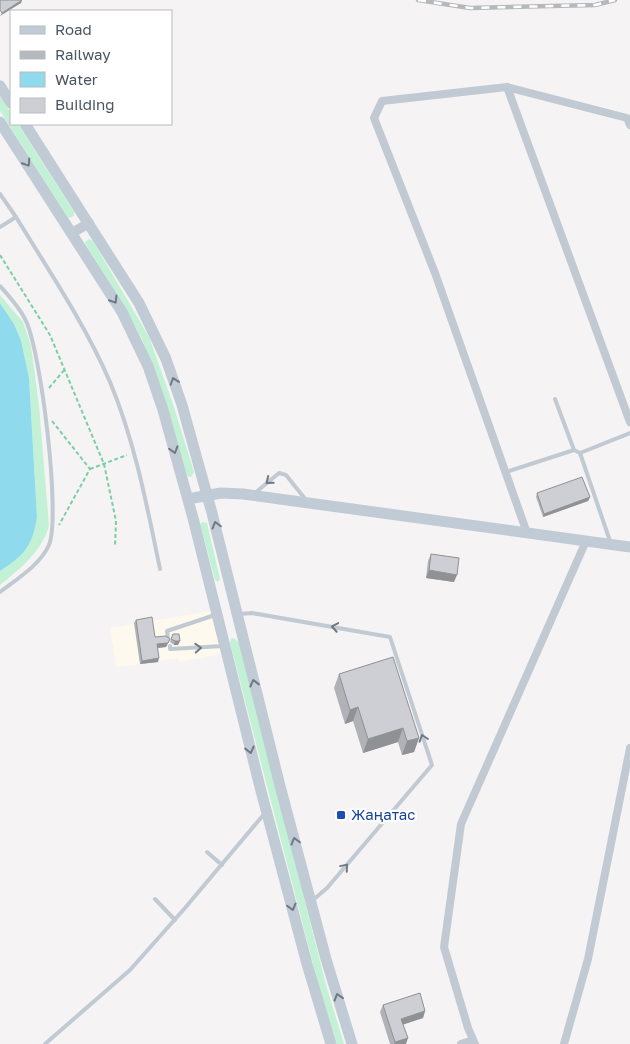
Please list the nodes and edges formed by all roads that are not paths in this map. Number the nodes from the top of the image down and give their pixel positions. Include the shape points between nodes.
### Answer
1 (0, 86) edge
2 (507, 88) junction
3 (10, 101) edge
4 (0, 122) edge
5 (26, 125) edge
6 (630, 125) edge
7 (0, 194) edge
8 (16, 217) junction
9 (89, 222) junction
10 (0, 227) edge
11 (72, 233) junction
12 (0, 286) edge
13 (555, 400) dead end
14 (630, 422) edge
15 (630, 433) edge
16 (574, 450) junction
17 (580, 453) junction
18 (506, 472) junction
19 (207, 495) junction
20 (252, 495) junction
21 (188, 499) junction
22 (309, 503) junction
23 (527, 533) junction
24 (586, 541) junction
25 (611, 544) junction
26 (630, 547) edge
27 (160, 569) dead end
28 (0, 592) edge
29 (238, 614) junction
30 (218, 616) junction
31 (168, 638) edge
32 (170, 646) edge
33 (225, 646) junction
34 (630, 748) edge
35 (266, 812) junction
36 (206, 852) dead end
37 (222, 865) junction
38 (155, 899) dead end
39 (311, 902) junction
40 (175, 920) junction
41 (474, 1042) edge
42 (45, 1044) edge
43 (331, 1044) edge
44 (352, 1044) edge
45 (461, 1044) edge
46 (564, 1044) edge

1 - 3 main road
2 - 6 street via 627,118
2 - 14 street
2 - 18 street via 382,101 374,118 435,273
4 -> 11 main road
5 - 9 main road
7 - 8 lane
8 - 10 lane
8 - 27 lane via 85,330 110,384 134,452
9 - 11 street
19 -> 9 main road via 166,359 139,303
11 -> 21 main road via 122,312 148,366
12 - 28 lane via 26,320 32,339 51,464 53,504 51,540 45,552 29,570
13 - 16 lane
15 - 17 lane
16 - 17 lane
16 - 18 lane
17 - 25 lane
18 - 23 street
19 - 20 main road
19 - 21 main road
29 -> 19 main road
20 - 22 main road
22 -> 20 lane via 286,475 279,473
21 - 30 main road
22 - 23 main road
23 - 24 main road
24 - 25 main road
24 - 41 street via 461,824 444,947
25 - 26 main road
29 - 30 main road
39 -> 29 main road
39 -> 29 lane via 328,888 432,765 390,637 252,613
30 - 31 lane via 167,631
30 - 33 main road
32 -> 33 lane via 170,649
33 -> 35 main road
34 - 46 street via 588,959
35 - 37 lane
35 -> 43 main road
36 - 37 lane
37 - 40 lane
38 - 40 lane
44 -> 39 main road
40 - 42 lane via 130,970
41 - 45 street

